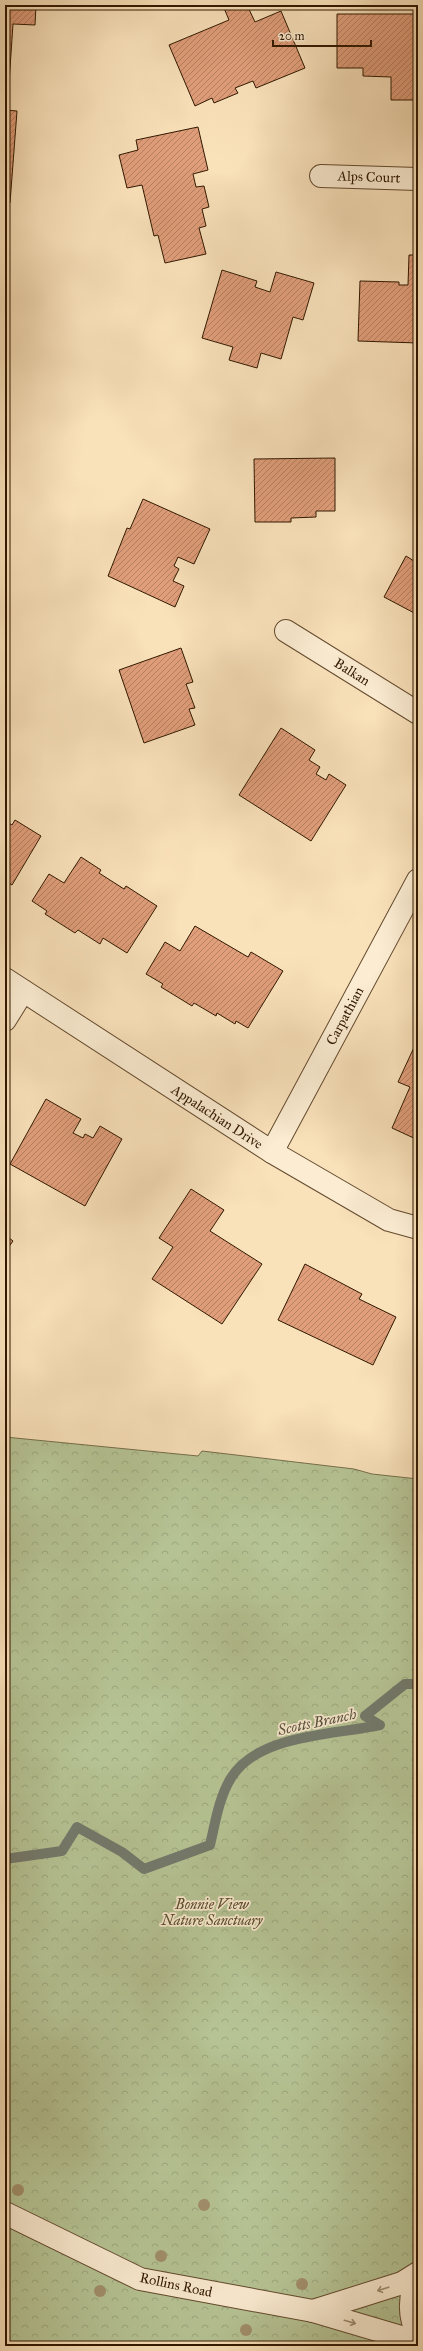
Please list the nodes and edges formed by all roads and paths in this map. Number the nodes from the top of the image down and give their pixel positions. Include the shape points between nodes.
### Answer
1 (321, 176) dead end
2 (418, 179) edge
3 (286, 631) dead end
4 (418, 713) edge
5 (418, 880) edge
6 (5, 979) edge
7 (23, 991) junction
8 (5, 1020) edge
9 (272, 1152) junction
10 (418, 1228) edge
11 (5, 2213) edge
12 (418, 2273) edge
13 (418, 2279) edge
14 (312, 2311) junction
15 (418, 2336) edge
16 (418, 2342) edge

1 - 2 street, Alps Court
3 - 4 street, Balkan
5 - 9 street, Carpathian
6 - 7 street, Appalachian Drive
7 - 8 street
7 - 9 street, Appalachian Drive
9 - 10 street, Appalachian Drive via 390,1220
11 - 14 street, Rollins Road via 140,2279
12 -> 14 street, Rollins Road via 402,2283
13 - 15 street via 410,2306 413,2326
14 -> 16 street, Rollins Road

